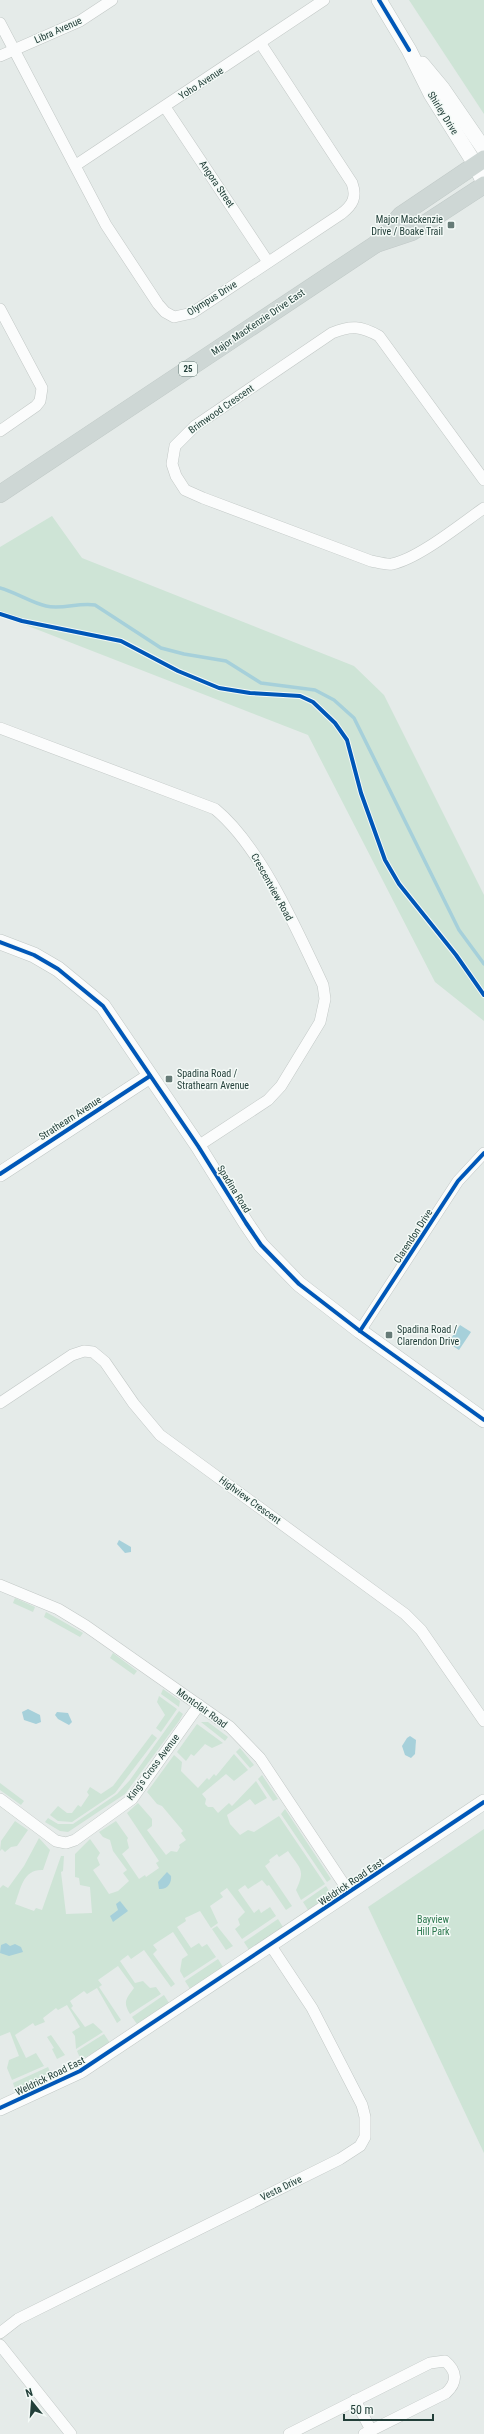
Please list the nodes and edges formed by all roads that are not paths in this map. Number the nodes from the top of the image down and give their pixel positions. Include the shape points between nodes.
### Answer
1 (112, 0) edge
2 (324, 0) edge
3 (379, 0) edge
4 (0, 23) edge
5 (261, 44) junction
6 (14, 49) junction
7 (409, 50) junction
8 (0, 56) edge
9 (165, 107) junction
10 (484, 149) edge
11 (76, 165) junction
12 (482, 173) edge
13 (268, 262) junction
14 (0, 309) edge
15 (0, 431) edge
16 (484, 480) edge
17 (0, 494) edge
18 (484, 508) edge
19 (0, 728) edge
20 (0, 942) edge
21 (150, 1076) junction
22 (198, 1146) junction
23 (484, 1153) edge
24 (0, 1174) edge
25 (360, 1332) junction
26 (0, 1403) edge
27 (484, 1420) edge
28 (0, 1585) edge
29 (199, 1705) junction
30 (484, 1721) edge
31 (0, 1799) edge
32 (484, 1802) edge
33 (349, 1892) junction
34 (271, 1946) junction
35 (0, 2108) edge
36 (0, 2333) edge
37 (0, 2345) edge
38 (356, 2400) junction
39 (367, 2432) edge
40 (71, 2434) edge
41 (289, 2434) edge

1 - 6 street, Libra Avenue via 80,21
2 - 5 street, Yoho Avenue
3 - 7 street, Shirley Drive
4 - 6 street, Olympus Drive
5 - 9 street, Yoho Avenue
5 - 13 street, Olympus Drive via 352,183 355,192 349,208
6 - 8 street, Libra Avenue
6 - 11 street, Olympus Drive
7 - 10 street, Shirley Drive via 442,88
7 - 12 street, Shirley Drive via 431,94
9 - 11 street, Yoho Avenue
9 - 13 street, Angora Street
11 - 13 street, Olympus Drive via 106,225 164,312 174,317 192,313
12 - 17 main road, Major MacKenzie Drive East / 25 via 401,215 376,244
14 - 15 street via 42,388 40,401 36,406
16 - 18 street, Brimwood Crescent via 379,336 356,326 332,333 195,426 175,446 172,464 176,476 186,490 371,561 390,565 422,550
19 - 22 street, Crescentview Road via 215,809 232,823 264,870 323,984 325,999 320,1022 281,1086 268,1100
20 - 21 street, Spadina Road via 34,955 80,985 103,1006
21 - 22 street, Spadina Road
21 - 24 street, Strathearn Avenue
22 - 25 street, Spadina Road via 261,1245 299,1284
23 - 25 street, Clarendon Drive via 458,1181
25 - 27 street, Spadina Road
26 - 30 street, Highview Crescent via 72,1355 84,1351 94,1352 105,1362 134,1404 160,1435 405,1614 426,1636
28 - 29 street, Montclair Road via 58,1609
29 - 31 street, King's Cross Avenue via 132,1799 75,1840 66,1843 56,1841
29 - 33 street, Montclair Road via 230,1728 260,1758
32 - 33 street, Weldrick Road East
33 - 34 street, Weldrick Road East
34 - 35 street, Weldrick Road East via 80,2072
34 - 36 street, Vesta Drive via 312,2008 362,2105 366,2126 365,2137 360,2146 340,2159 32,2312
37 - 40 street
38 - 39 street
38 - 39 street via 430,2363 445,2361 454,2370 455,2381 446,2393
38 - 41 street

